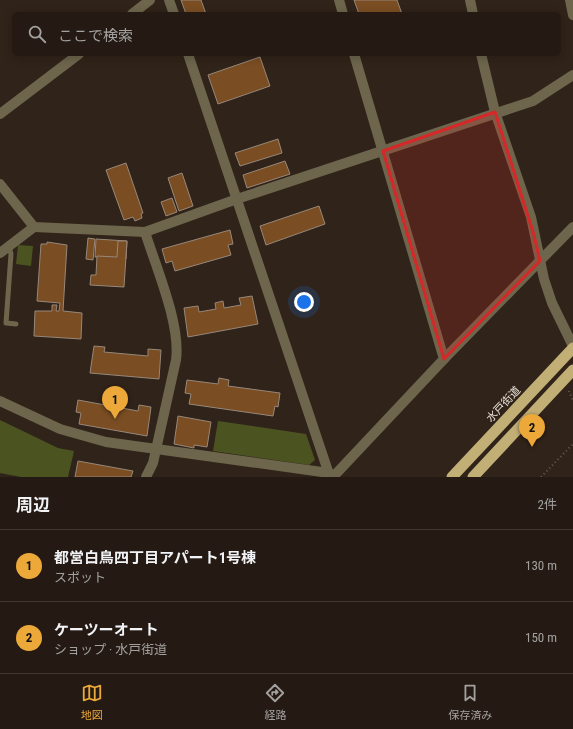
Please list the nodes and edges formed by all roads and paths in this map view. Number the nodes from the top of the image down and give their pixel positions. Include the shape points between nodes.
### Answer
1 (150, 0) edge
2 (169, 0) edge
3 (339, 0) edge
4 (470, 0) edge
5 (570, 0) edge
6 (135, 12) edge
7 (173, 12) edge
8 (342, 12) edge
9 (473, 12) edge
10 (573, 15) edge
11 (76, 56) edge
12 (189, 56) edge
13 (355, 56) edge
14 (481, 56) edge
15 (573, 74) edge
16 (495, 112) junction
17 (0, 114) edge
18 (383, 151) junction
19 (0, 184) edge
20 (237, 199) junction
21 (34, 227) junction
22 (573, 227) edge
23 (145, 232) junction
24 (9, 247) junction
25 (0, 253) edge
26 (540, 262) junction
27 (16, 324) dead end
28 (573, 347) edge
29 (444, 359) junction
30 (573, 370) edge
31 (568, 390) dead end
32 (0, 401) edge
33 (573, 401) edge
34 (573, 444) edge
35 (156, 449) junction
36 (330, 476) edge
37 (146, 477) edge
38 (452, 477) edge
39 (473, 477) edge
40 (541, 477) edge

1 - 6 street
2 - 7 street
3 - 8 street
4 - 9 street
5 - 10 street
11 - 17 street
12 - 20 street
13 - 18 street
14 - 16 street
15 - 16 street via 533,101
16 - 18 street
16 - 26 street via 529,211
18 - 20 street
18 - 29 street
19 - 21 street
20 - 23 street
20 - 36 street
21 - 23 street
21 - 24 street
22 - 26 street
23 - 35 street via 175,327 177,343 176,360
24 - 25 street
24 - 27 lane via 11,254 6,323
26 - 28 street via 552,303
26 - 29 street
28 - 38 highway, 水戸街道
29 - 36 street
30 - 39 highway
31 - 33 path
32 - 35 street via 60,429 106,442
34 - 40 path
35 - 36 street
35 - 37 street via 153,464

